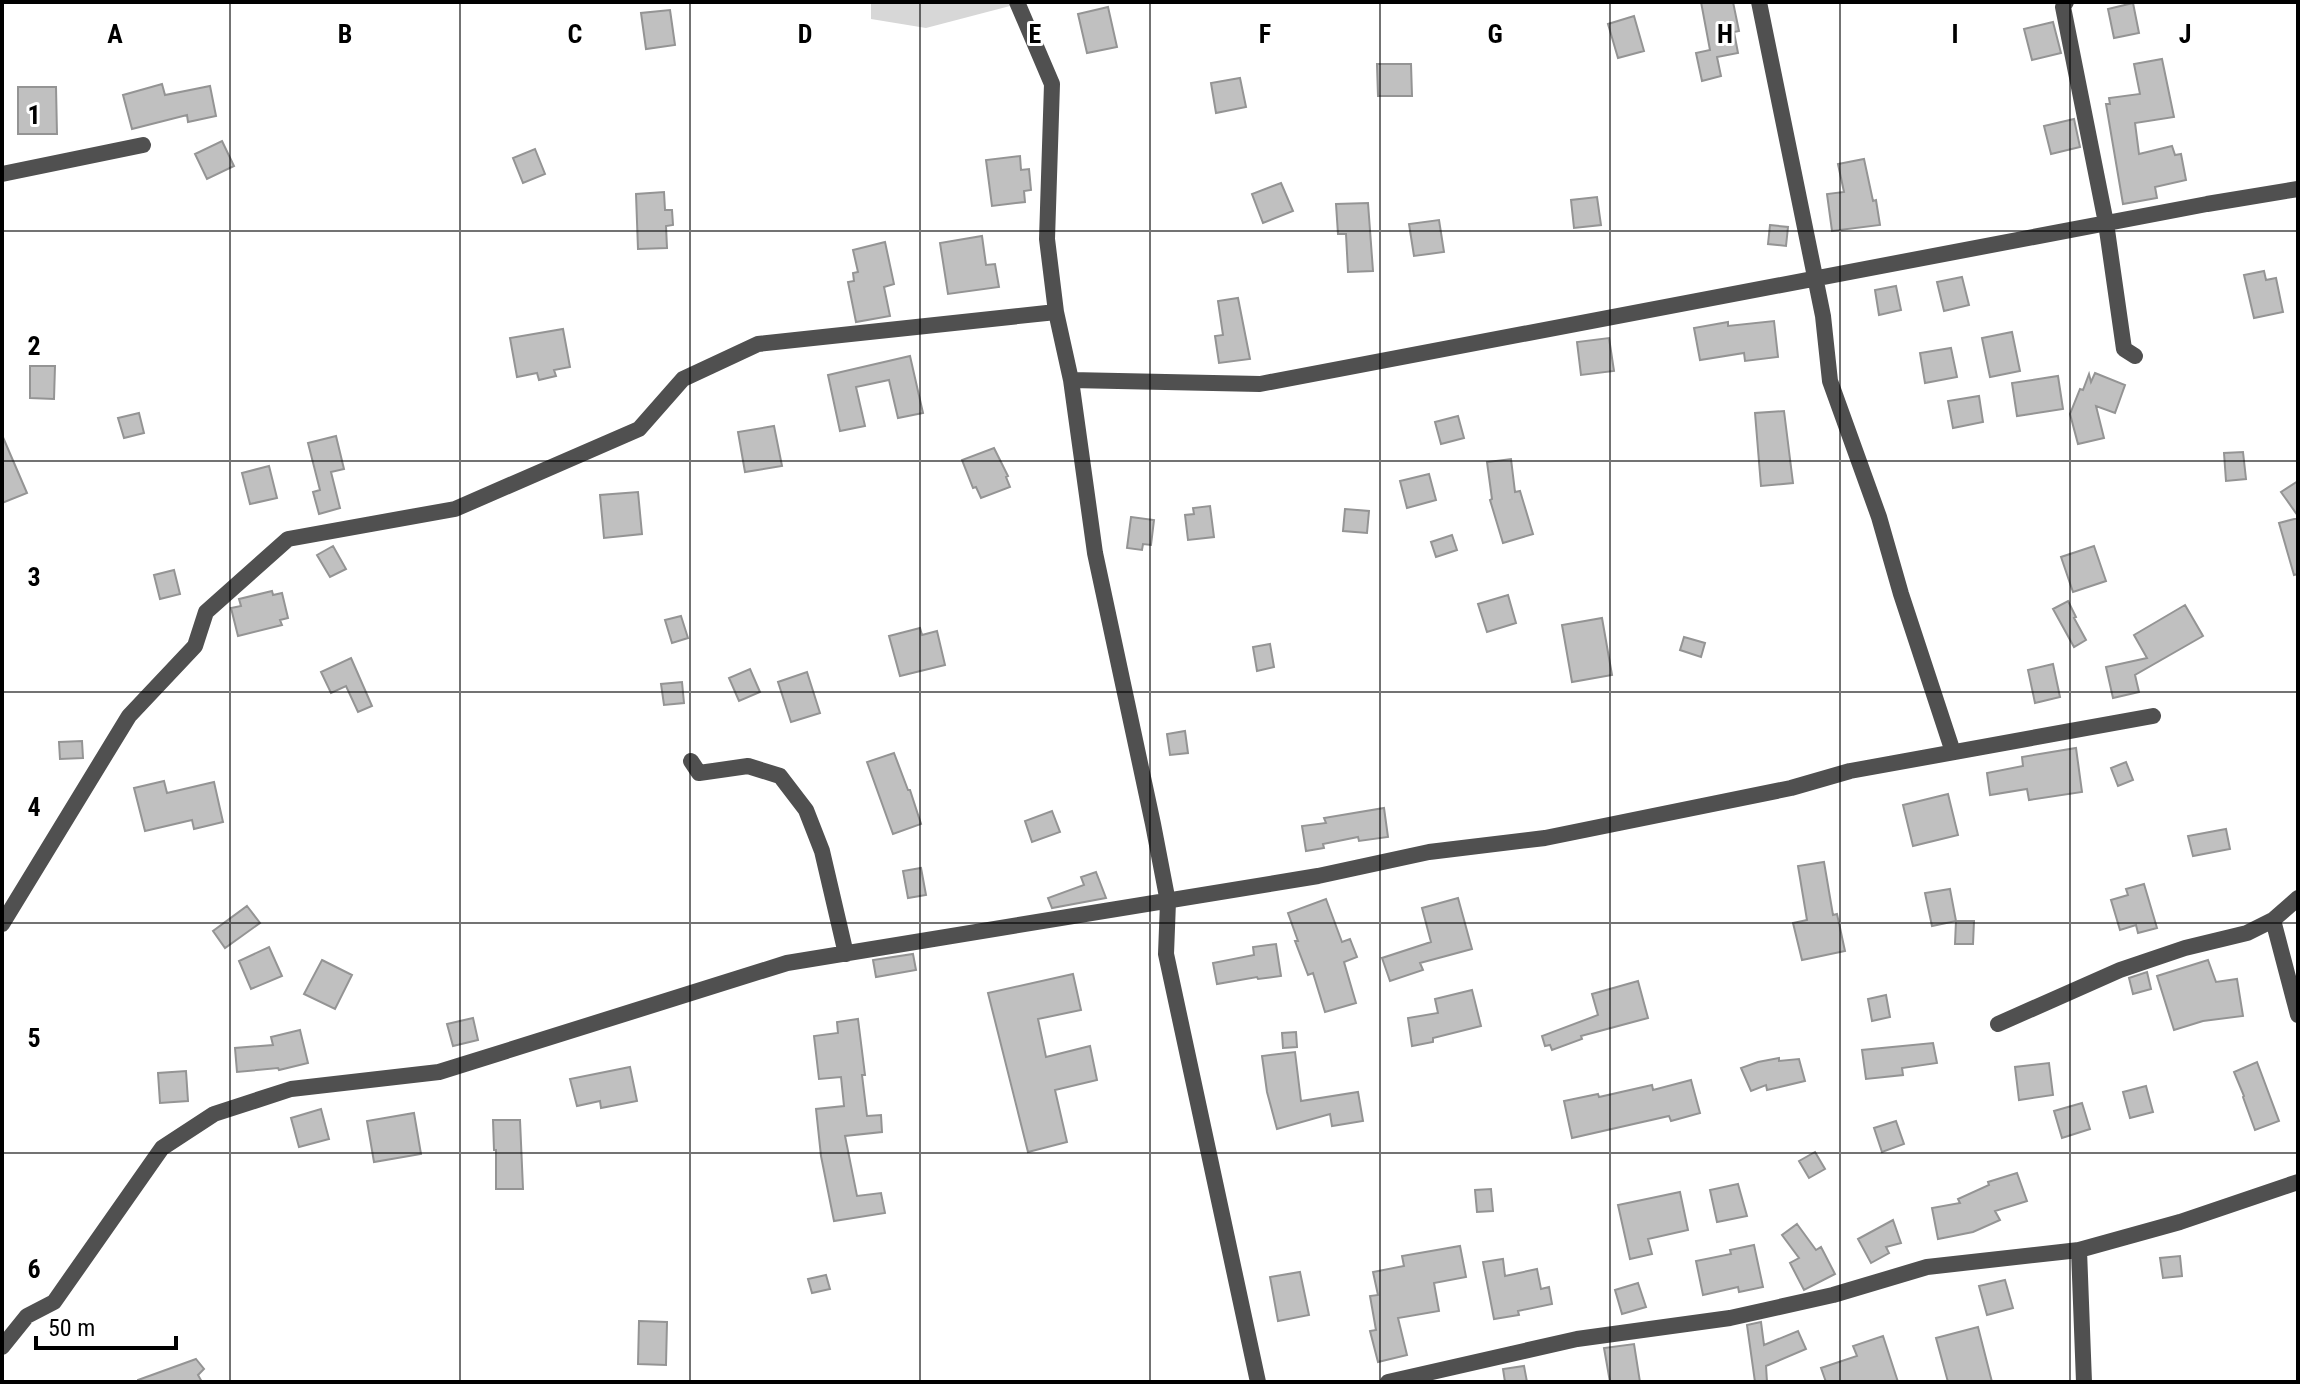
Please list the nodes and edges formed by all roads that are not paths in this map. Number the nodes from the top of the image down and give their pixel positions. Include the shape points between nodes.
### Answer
1 (1017, 2) edge
2 (1759, 2) edge
3 (2066, 2) edge
4 (143, 145) dead end
5 (2, 174) edge
6 (2298, 189) edge
7 (2106, 223) junction
8 (1815, 278) junction
9 (1056, 312) junction
10 (2135, 356) dead end
11 (1071, 380) junction
12 (2153, 716) dead end
13 (1953, 752) junction
14 (691, 761) dead end
15 (2298, 898) edge
16 (1168, 902) junction
17 (2273, 920) junction
18 (2, 924) edge
19 (846, 954) junction
20 (2298, 1015) edge
21 (1998, 1024) dead end
22 (2298, 1182) edge
23 (2079, 1250) junction
24 (2, 1347) edge
25 (1258, 1382) edge
26 (1388, 1382) edge
27 (2084, 1382) edge

1 - 9 street via 1052,84 1047,239
2 - 8 street
3 - 7 street
4 - 5 street
6 - 7 street
7 - 8 street
7 - 10 street via 2124,349
8 - 11 street via 1260,384
8 - 13 street via 1830,381
9 - 11 street
9 - 18 street via 758,344 683,379 639,429 455,509 288,539 206,612 195,646 129,716
11 - 16 street via 1095,553
12 - 13 street
13 - 16 street via 1545,838 1429,852
14 - 19 street via 699,773 748,766 780,776 806,810 822,851
15 - 17 street
16 - 19 street
16 - 25 street via 1166,954
17 - 20 street
17 - 21 street via 2247,933 2120,970
19 - 24 street via 787,963 439,1072 291,1089 214,1114 162,1148 54,1302 27,1316
22 - 23 street
23 - 26 street via 1927,1267 1730,1318 1577,1339
23 - 27 street

